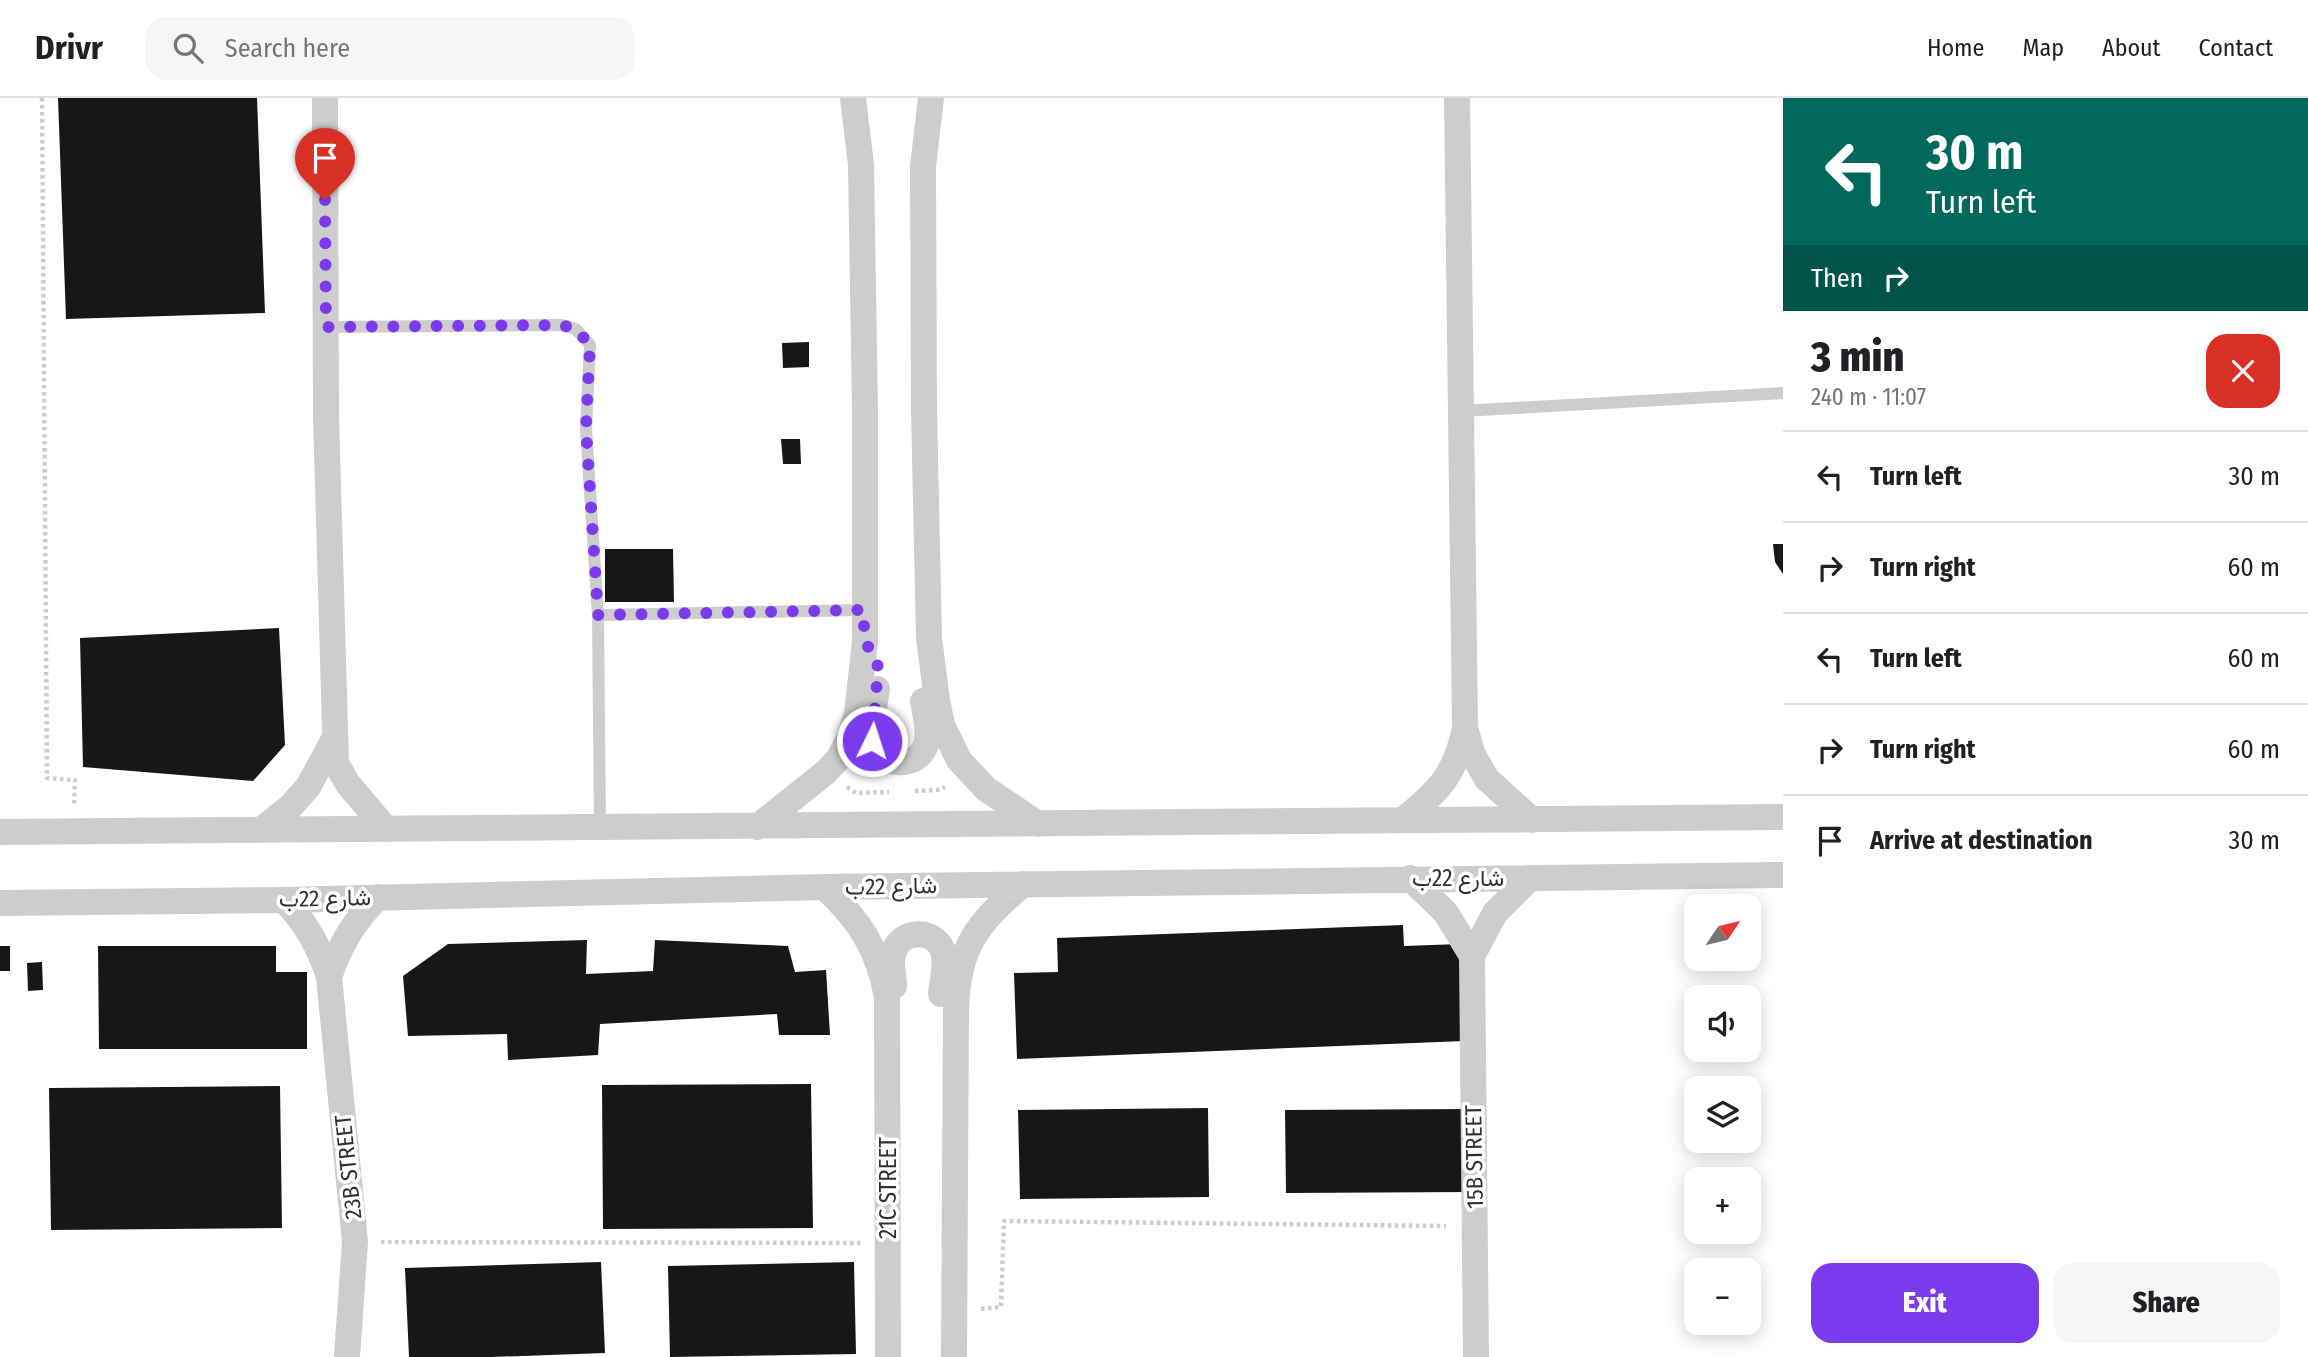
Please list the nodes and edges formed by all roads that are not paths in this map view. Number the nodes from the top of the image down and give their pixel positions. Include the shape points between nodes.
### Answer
1 (325, 98) edge
2 (853, 98) edge
3 (866, 98) edge
4 (914, 98) edge
5 (931, 98) edge
6 (1457, 98) edge
7 (861, 165) junction
8 (923, 166) junction
9 (326, 327) junction
10 (1783, 393) edge
11 (1461, 411) junction
12 (863, 610) junction
13 (598, 615) junction
14 (929, 638) junction
15 (865, 642) junction
16 (1465, 728) junction
17 (335, 737) junction
18 (1783, 817) edge
19 (1403, 820) junction
20 (1532, 820) junction
21 (1038, 824) junction
22 (757, 827) junction
23 (600, 828) junction
24 (386, 829) junction
25 (261, 830) junction
26 (0, 832) edge
27 (1783, 875) edge
28 (1410, 878) junction
29 (1530, 878) junction
30 (1023, 884) junction
31 (824, 887) junction
32 (378, 897) junction
33 (284, 900) junction
34 (0, 903) edge
35 (1472, 956) junction
36 (328, 977) junction
37 (888, 1019) junction
38 (956, 1059) junction
39 (347, 1357) edge
40 (888, 1357) edge
41 (954, 1357) edge
42 (1476, 1357) edge

1 - 9 street
2 - 7 street
3 - 7 street via 868,129
4 - 8 street via 911,144
5 - 8 street
6 - 11 street
7 - 12 street
8 - 14 street
9 - 13 lane via 561,325 576,329 590,345 586,428
9 - 17 street
10 - 11 lane
11 - 16 street
12 - 13 lane
12 - 15 street
13 - 23 lane
14 - 15 street via 920,660 927,740 923,750 906,763 884,759 872,741 878,670
14 - 21 street via 942,725 958,760 986,789
15 - 22 street via 857,713 839,758
16 - 19 street via 1449,776
16 - 20 street via 1487,779
17 - 24 street via 336,763
17 - 25 street via 308,787
18 - 20 street
19 - 20 street
19 - 21 street
21 - 22 street
22 - 23 street
23 - 24 street
24 - 25 street
25 - 26 street
27 - 29 street, شارع 22ب
28 - 29 street, شارع 22ب
28 - 30 street, شارع 22ب
28 - 35 street via 1446,913
29 - 35 street, 15B STREET via 1495,913
30 - 31 street, شارع 22ب
30 - 38 street, 21C STREET via 984,920 963,957 956,991
31 - 32 street, شارع 22ب
31 - 37 street, 21C STREET via 867,935 883,976
32 - 33 street, شارع 22ب
32 - 36 street, 23B STREET via 347,933
33 - 34 street, شارع 22ب
33 - 36 street, 23B STREET via 312,934
35 - 42 street, 15B STREET
36 - 39 street, 23B STREET via 355,1242
37 - 38 street, 21C STREET via 895,995 892,961 898,942 915,933 933,938 944,953 942,1017
37 - 40 street, 21C STREET
38 - 41 street, 21C STREET

